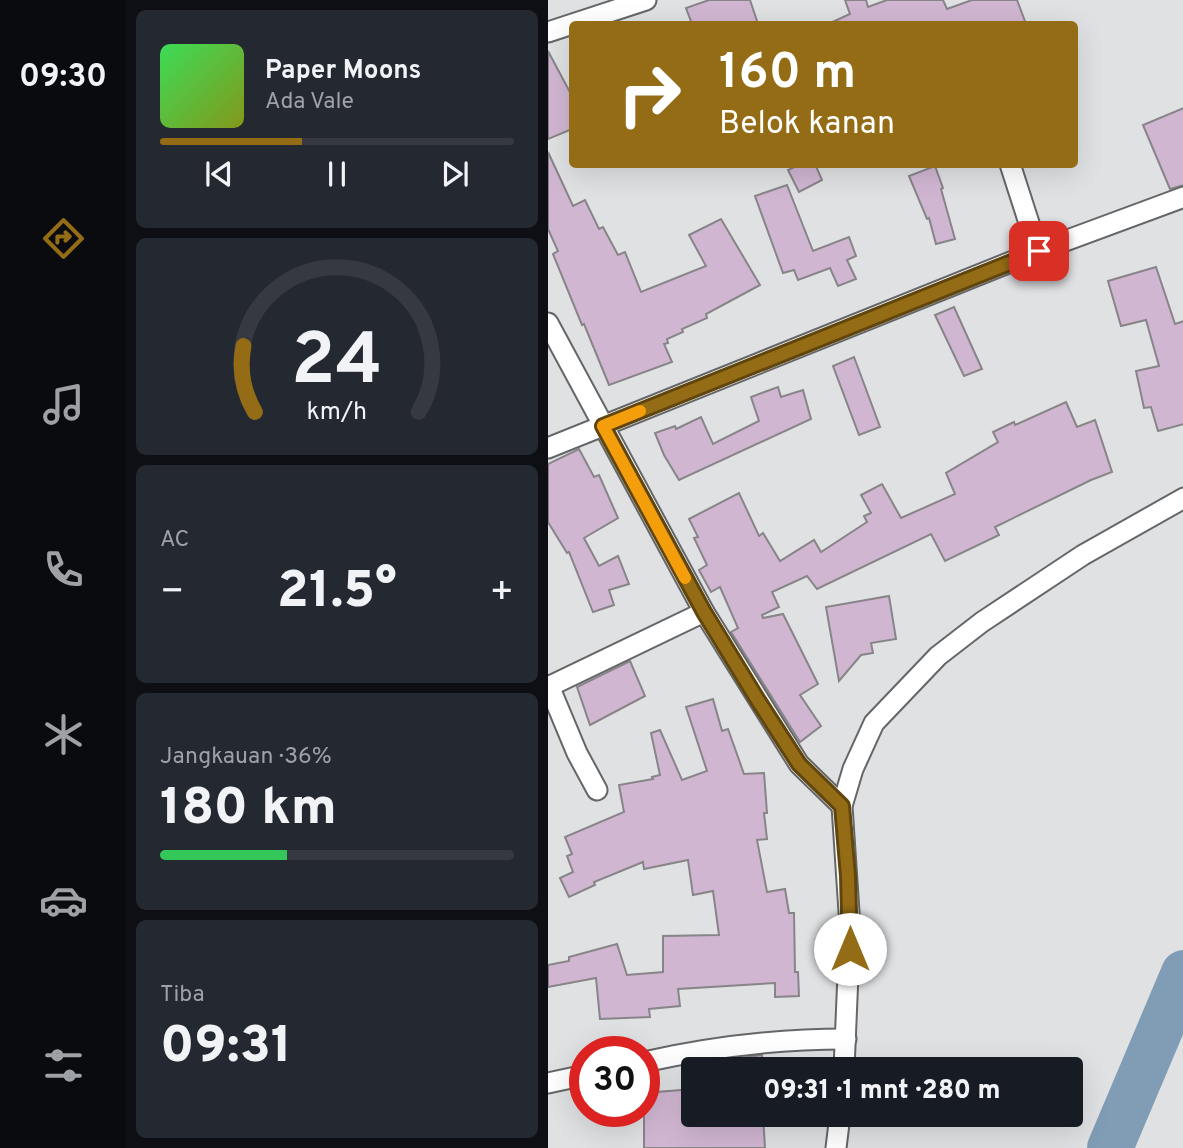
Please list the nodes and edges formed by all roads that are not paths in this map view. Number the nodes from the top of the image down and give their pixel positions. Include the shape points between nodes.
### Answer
1 (646, 0) edge
2 (582, 21) edge
3 (569, 25) edge
4 (548, 32) edge
5 (1011, 168) edge
6 (1183, 197) edge
7 (1039, 251) junction
8 (548, 323) edge
9 (603, 426) junction
10 (548, 448) edge
11 (1183, 498) edge
12 (704, 612) junction
13 (549, 687) edge
14 (597, 790) dead end
15 (842, 806) junction
16 (846, 1039) junction
17 (845, 1057) edge
18 (660, 1059) edge
19 (569, 1078) edge
20 (548, 1083) edge
21 (839, 1127) edge
22 (836, 1148) edge

1 - 2 street
3 - 4 street
5 - 7 street
6 - 7 street
7 - 9 street
8 - 9 street
9 - 10 street
9 - 12 street
11 - 15 street via 1083,555 938,656 874,723 852,769
12 - 13 street
12 - 15 street via 799,764
13 - 14 street
15 - 16 street via 850,927
16 - 17 street
16 - 18 street via 733,1046
19 - 20 street
21 - 22 street

